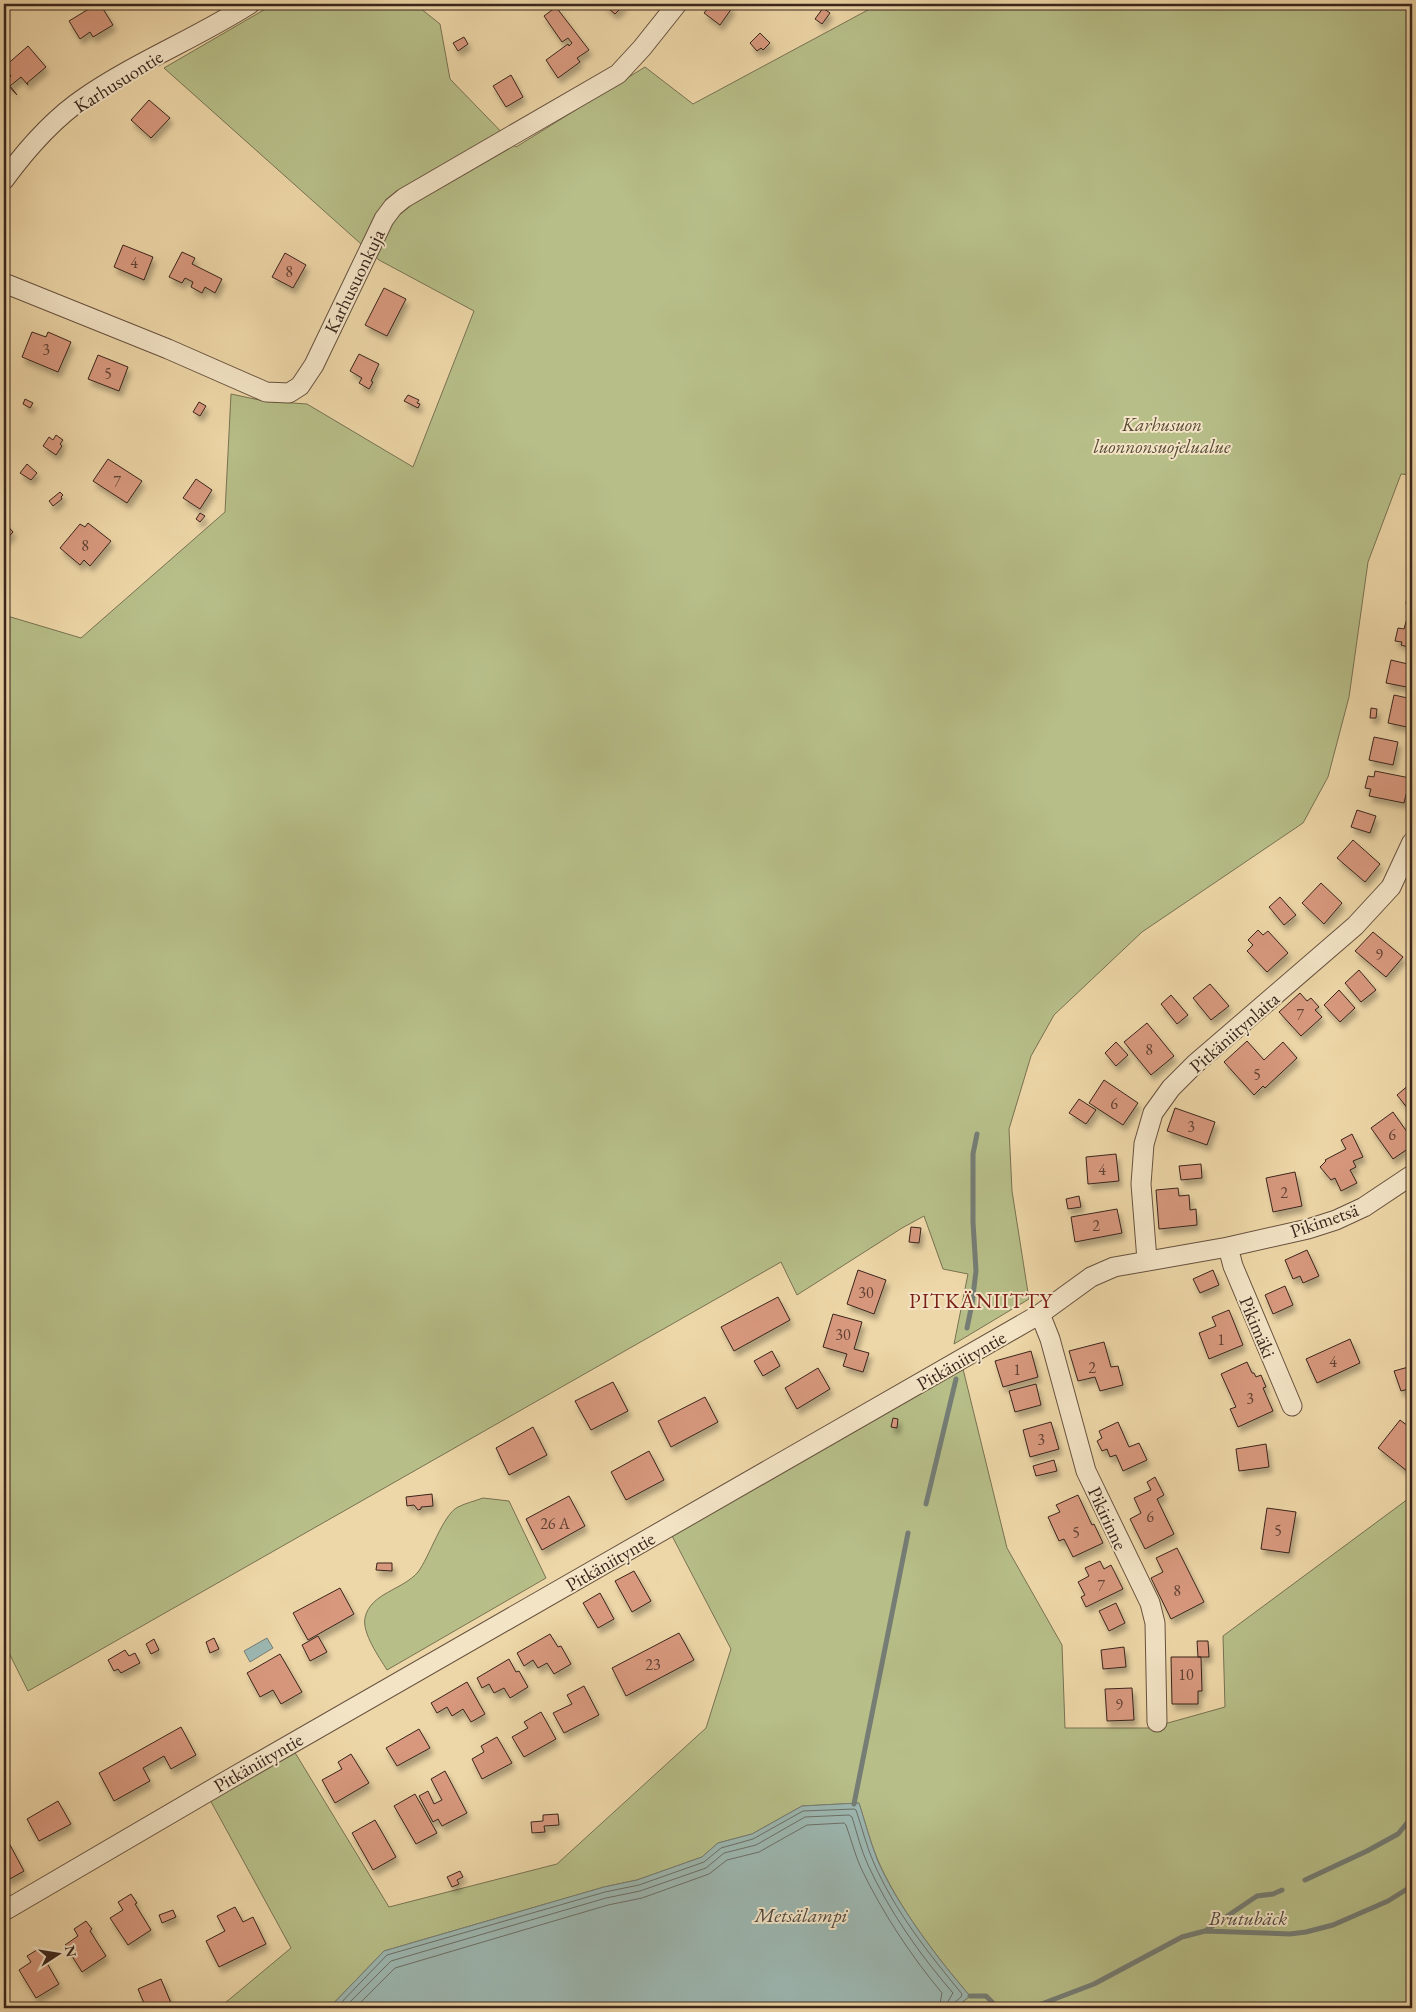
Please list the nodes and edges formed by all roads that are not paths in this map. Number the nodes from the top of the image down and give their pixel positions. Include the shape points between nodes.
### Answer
1 (250, 4) edge
2 (676, 4) edge
3 (4, 180) edge
4 (4, 283) edge
5 (1412, 842) edge
6 (1412, 1175) edge
7 (1228, 1247) junction
8 (1147, 1260) junction
9 (1040, 1314) junction
10 (1292, 1406) dead end
11 (1157, 1722) dead end
12 (4, 1911) edge

1 - 3 street, Karhusuontie via 83,99 47,130
2 - 4 street, Karhusuonkuja via 618,74 393,207 384,219 314,365 300,386 289,393 266,392
5 - 8 street, Pitkäniitynlaita via 1391,888 1355,926 1195,1064 1171,1088 1153,1113 1144,1144 1140,1184
6 - 7 street, Pikimetsä via 1364,1207 1336,1220
7 - 8 street, Pitkäniityntie
7 - 10 street, Pikimäki
8 - 9 street, Pitkäniityntie via 1114,1267 1091,1277
9 - 11 street, Pikirinne via 1050,1339 1086,1471 1150,1603 1155,1623
9 - 12 street, Pitkäniityntie via 212,1788

